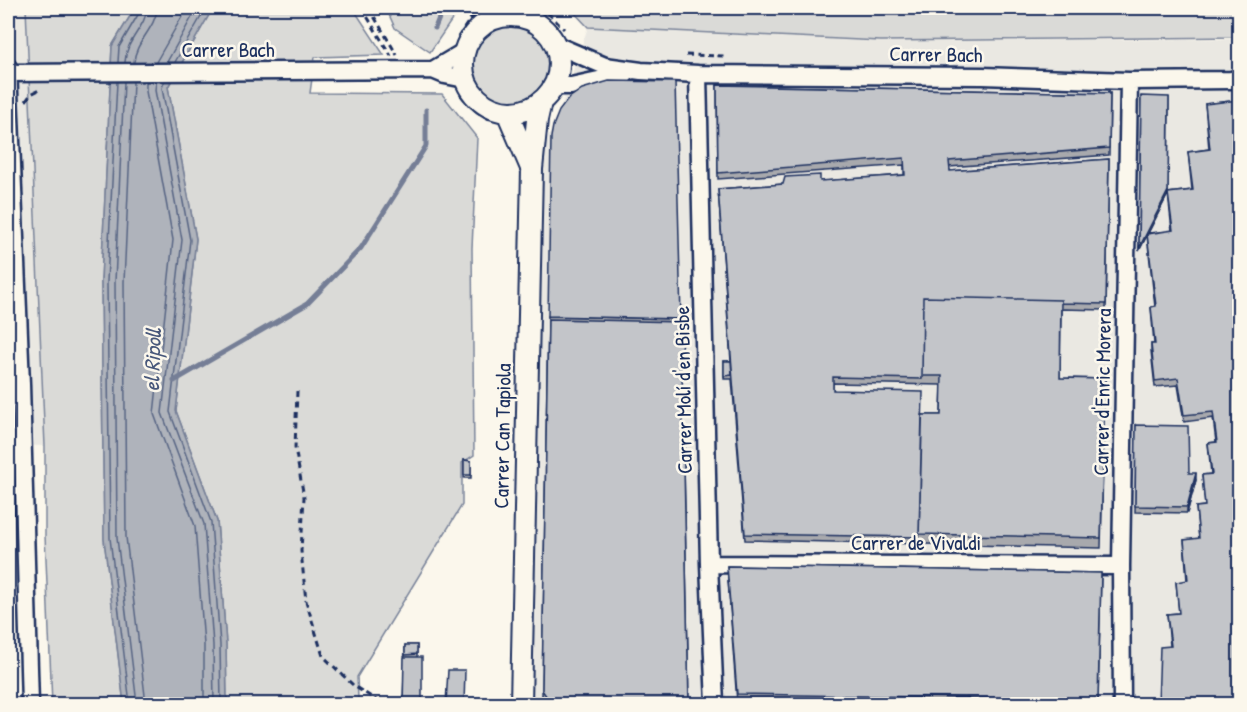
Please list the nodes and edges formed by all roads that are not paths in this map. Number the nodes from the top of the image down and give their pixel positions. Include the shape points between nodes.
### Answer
1 (494, 11) edge
2 (538, 13) edge
3 (565, 49) junction
4 (459, 55) junction
5 (434, 69) junction
6 (12, 71) edge
7 (641, 71) junction
8 (698, 74) junction
9 (459, 77) junction
10 (1237, 80) edge
11 (1129, 81) junction
12 (555, 86) junction
13 (541, 102) junction
14 (511, 118) junction
15 (532, 169) junction
16 (15, 423) edge
17 (709, 564) junction
18 (1121, 566) junction
19 (30, 705) edge
20 (521, 705) edge
21 (715, 705) edge
22 (1122, 705) edge

1 - 2 street via 527,18
1 - 4 street
2 - 3 street via 549,34
3 - 7 street, Carrer Bach via 605,66
3 - 12 street via 559,59
4 - 5 street
4 - 9 street via 463,68
5 - 6 street, Carrer Bach via 395,65 321,71
5 - 9 street, Carrer Bach
6 - 16 street
7 - 8 street, Carrer Bach
7 - 12 street, Carrer Bach
8 - 11 street, Carrer Bach
8 - 17 street, Carrer Molí d'en Bisbe
9 - 14 street via 485,104
10 - 11 street, Carrer Bach
11 - 18 street, Carrer d'Enric Morera
12 - 13 street
13 - 14 street
13 - 15 street, Carrer Can Tapiola
14 - 15 street, Carrer Can Tapiola
15 - 20 street, Carrer Can Tapiola
16 - 19 street
17 - 18 street, Carrer de Vivaldi
17 - 21 street, Carrer Molí d'en Bisbe
18 - 22 street, Carrer d'Enric Morera

